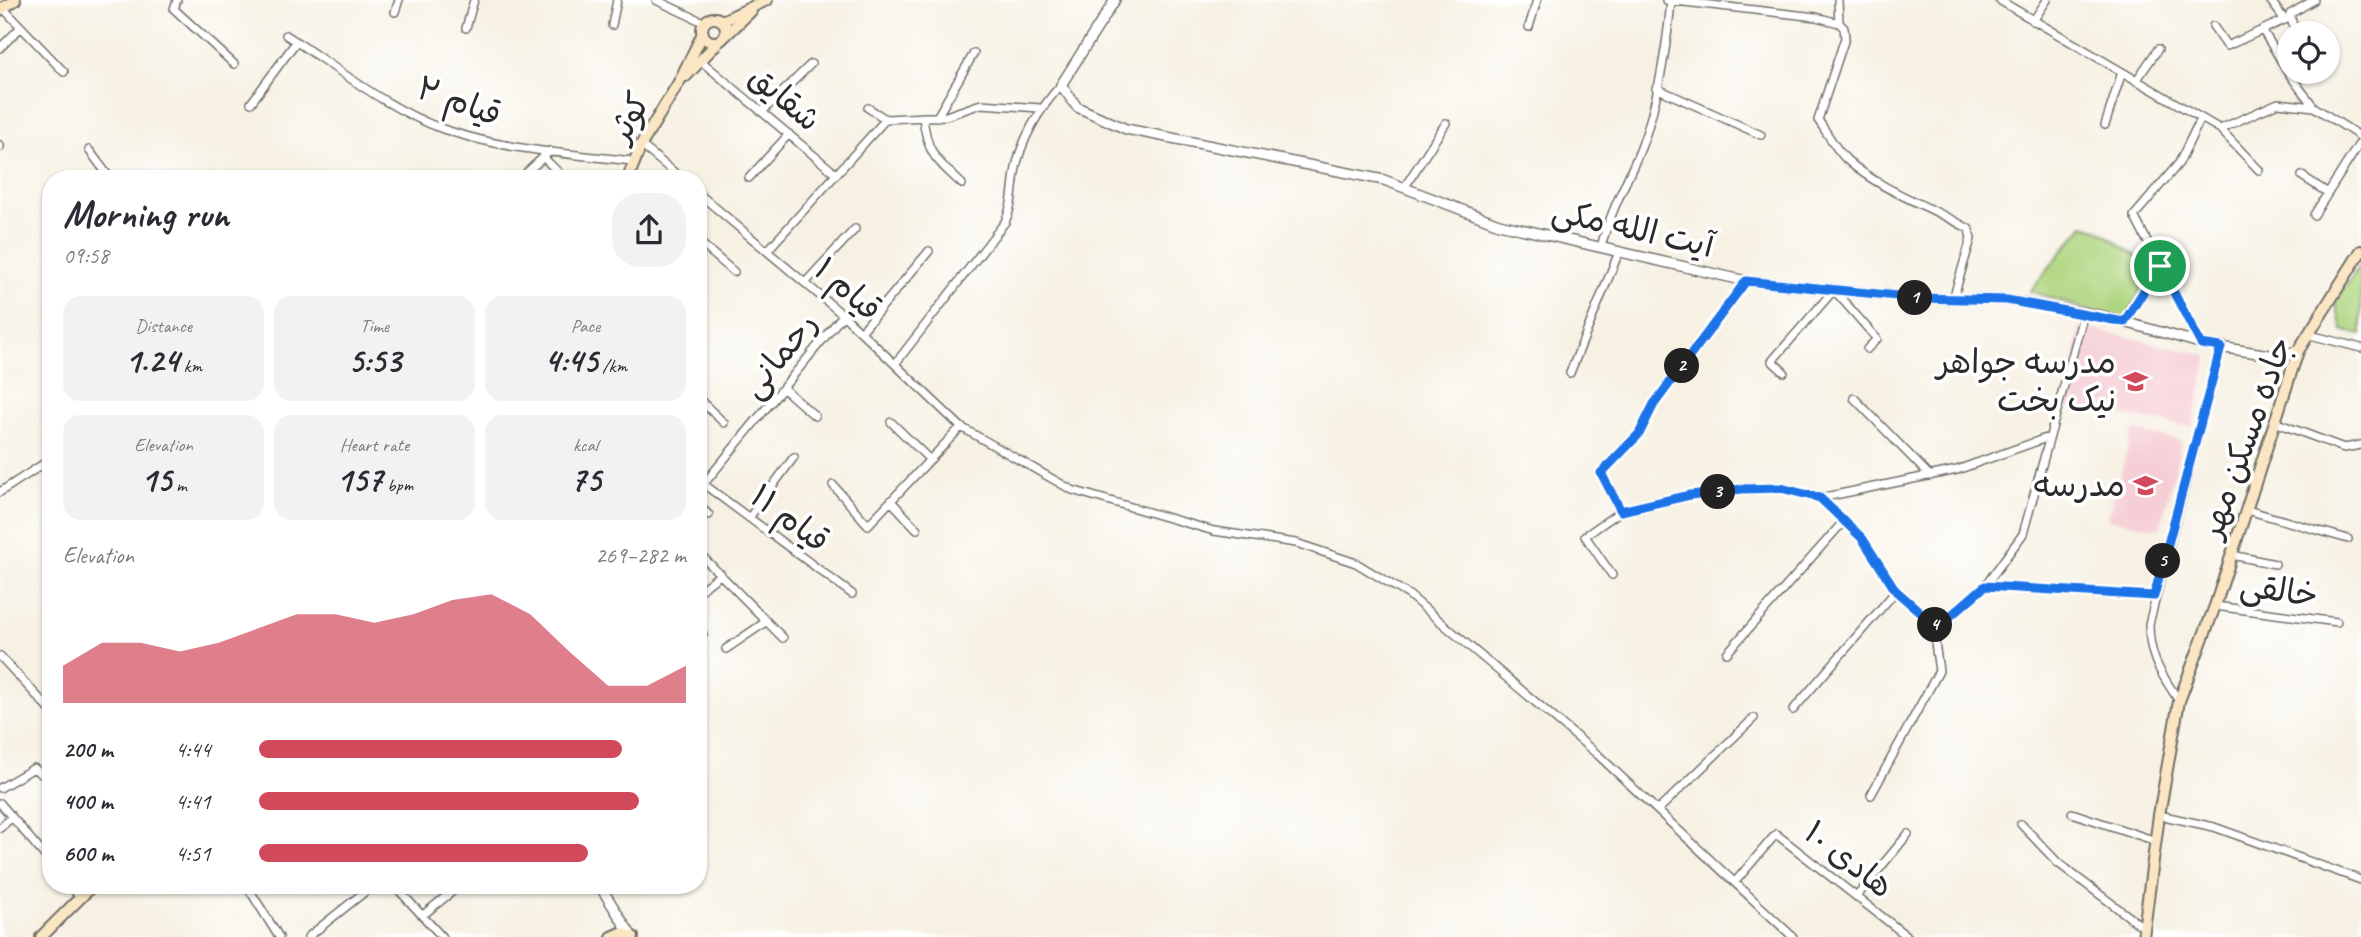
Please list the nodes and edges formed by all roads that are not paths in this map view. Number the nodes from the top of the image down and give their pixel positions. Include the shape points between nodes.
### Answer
1 (15, 0) edge
2 (177, 0) edge
3 (399, 0) edge
4 (474, 0) edge
5 (617, 0) edge
6 (656, 0) edge
7 (1115, 0) edge
8 (1537, 0) edge
9 (1838, 0) edge
10 (1999, 0) edge
11 (2047, 0) edge
12 (2270, 0) edge
13 (2314, 0) edge
14 (1668, 1) edge
15 (762, 2) edge
16 (1, 9) edge
17 (395, 12) dead end
18 (2288, 18) junction
19 (722, 21) junction
20 (2033, 21) junction
21 (2289, 21) edge
22 (1839, 23) junction
23 (612, 25) dead end
24 (2213, 26) dead end
25 (21, 27) junction
26 (1529, 27) dead end
27 (466, 28) dead end
28 (704, 28) junction
29 (2263, 31) junction
30 (286, 36) dead end
31 (721, 39) junction
32 (296, 42) junction
33 (1, 45) edge
34 (2158, 49) dead end
35 (974, 53) dead end
36 (2277, 54) edge
37 (701, 61) junction
38 (234, 64) dead end
39 (811, 64) dead end
40 (64, 72) dead end
41 (2122, 72) junction
42 (2136, 81) junction
43 (679, 82) junction
44 (2297, 84) edge
45 (1062, 85) junction
46 (1656, 88) junction
47 (251, 103) dead end
48 (2314, 107) junction
49 (868, 108) dead end
50 (1040, 108) junction
51 (763, 111) junction
52 (923, 117) junction
53 (937, 117) junction
54 (2201, 118) junction
55 (887, 120) junction
56 (1446, 123) dead end
57 (2105, 125) dead end
58 (2220, 129) junction
59 (789, 134) junction
60 (1761, 135) dead end
61 (2361, 139) edge
62 (641, 145) junction
63 (89, 150) dead end
64 (546, 153) junction
65 (634, 161) junction
66 (104, 170) edge
67 (529, 170) edge
68 (558, 170) edge
69 (631, 170) edge
70 (671, 170) edge
71 (2259, 170) dead end
72 (836, 174) junction
73 (2302, 176) dead end
74 (749, 178) dead end
75 (962, 184) dead end
76 (1405, 188) junction
77 (2328, 193) junction
78 (707, 201) edge
79 (2314, 215) dead end
80 (855, 229) dead end
81 (1601, 247) junction
82 (707, 249) edge
83 (766, 251) junction
84 (929, 251) dead end
85 (2361, 251) edge
86 (1619, 252) junction
87 (2160, 266) junction
88 (734, 272) dead end
89 (1746, 281) junction
90 (805, 283) junction
91 (1834, 290) junction
92 (1953, 299) junction
93 (2084, 313) junction
94 (843, 316) junction
95 (2124, 322) junction
96 (861, 332) junction
97 (2310, 335) junction
98 (2201, 344) junction
99 (2221, 347) junction
100 (2361, 348) edge
101 (1867, 349) dead end
102 (2298, 351) junction
103 (895, 364) junction
104 (1784, 372) dead end
105 (1570, 373) dead end
106 (784, 389) junction
107 (1854, 398) dead end
108 (707, 407) edge
109 (815, 416) dead end
110 (891, 422) dead end
111 (724, 423) dead end
112 (2277, 423) junction
113 (961, 427) junction
114 (2049, 438) junction
115 (2361, 445) edge
116 (794, 457) dead end
117 (930, 460) junction
118 (42, 465) edge
119 (1930, 476) junction
120 (707, 477) edge
121 (833, 485) dead end
122 (707, 490) edge
123 (0, 492) edge
124 (1820, 498) junction
125 (891, 501) junction
126 (2247, 510) junction
127 (1621, 511) junction
128 (749, 518) junction
129 (1843, 522) junction
130 (917, 529) dead end
131 (2348, 539) dead end
132 (2232, 555) junction
133 (707, 561) edge
134 (2275, 564) dead end
135 (721, 574) junction
136 (1612, 575) dead end
137 (707, 585) edge
138 (1985, 586) junction
139 (1896, 591) junction
140 (852, 594) dead end
141 (2154, 596) junction
142 (2215, 606) junction
143 (766, 621) junction
144 (2337, 622) dead end
145 (1942, 631) junction
146 (783, 638) dead end
147 (726, 649) dead end
148 (1727, 653) dead end
149 (0, 656) edge
150 (42, 701) edge
151 (2179, 701) junction
152 (1793, 709) dead end
153 (1754, 718) dead end
154 (42, 775) edge
155 (0, 788) edge
156 (1871, 795) dead end
157 (0, 803) edge
158 (1658, 810) junction
159 (2072, 813) dead end
160 (2159, 815) junction
161 (11, 818) junction
162 (2021, 824) dead end
163 (0, 828) edge
164 (1908, 834) dead end
165 (2156, 841) junction
166 (42, 853) edge
167 (2361, 880) edge
168 (1735, 882) junction
169 (77, 894) edge
170 (85, 894) edge
171 (252, 894) edge
172 (362, 894) edge
173 (403, 894) edge
174 (449, 894) edge
175 (605, 894) edge
176 (1857, 896) junction
177 (81, 898) junction
178 (423, 915) junction
179 (617, 915) junction
180 (2142, 934) edge
181 (632, 936) edge
182 (41, 937) edge
183 (279, 937) edge
184 (308, 937) edge
185 (442, 937) edge
186 (612, 937) edge
187 (1793, 937) edge
188 (1908, 937) edge

1 - 16 main road
2 - 38 street via 174,9
3 - 17 street
4 - 27 street
5 - 23 street
6 - 28 street
7 - 45 street
8 - 26 street
9 - 22 street
10 - 20 street
11 - 20 street
12 - 18 street
13 - 18 street
14 - 22 street
14 - 46 street
15 - 19 main road
15 - 31 main road
16 - 25 street
18 - 21 street
18 - 29 street
19 - 28 main road via 710,19
19 - 31 main road via 726,28
20 - 41 street
22 - 92 street via 1845,38 1818,120 1846,159 1897,193 1933,207 1969,229 1971,239
24 - 29 street via 2227,46
25 - 33 street
25 - 40 street
28 - 31 main road via 705,39
28 - 43 main road
29 - 36 street
30 - 32 street, قیام ۲
31 - 37 main road
32 - 47 street
32 - 64 street, قیام ۲ via 442,129
34 - 42 street
35 - 53 street
37 - 43 main road
37 - 51 street, شقایق
39 - 51 street
41 - 42 street
41 - 57 street
42 - 54 street
43 - 62 main road, کوثر
44 - 48 street
45 - 50 street
45 - 76 street, آیت الله مکی via 1077,107 1125,129 1371,177
46 - 60 street
46 - 81 street via 1641,147
48 - 58 street via 2278,103
48 - 61 street
49 - 55 street
50 - 53 street via 981,104
50 - 103 street via 1015,171 1013,205 1005,222
51 - 59 street, شقایق
52 - 53 street
52 - 55 street
52 - 75 street via 932,156
54 - 58 street
54 - 87 street via 2179,163 2134,216
55 - 72 street
56 - 76 street
58 - 71 street
59 - 72 street, شقایق
59 - 74 street
61 - 77 street
62 - 65 main road, کوثر
62 - 70 street
63 - 66 street
64 - 65 street, قیام ۲
64 - 67 street
64 - 68 street
65 - 69 main road, کوثر
72 - 83 street
73 - 77 street
76 - 81 street, آیت الله مکی via 1499,224
77 - 79 street
78 - 83 street, قیام ۱
80 - 90 street
81 - 86 street, آیت الله مکی
82 - 88 street
83 - 90 street, قیام ۱
84 - 96 street
85 - 97 main road, جاده مسکن مهر
86 - 89 street, آیت الله مکی
86 - 105 street
87 - 95 street
87 - 98 street
89 - 91 street, آیت الله مکی
89 - 127 street via 1654,404 1639,434 1601,473
90 - 94 street, قیام ۱
91 - 92 street, آیت الله مکی
91 - 101 street via 1877,339
91 - 104 street via 1772,361
92 - 93 street, آیت الله مکی via 2007,300
93 - 95 street, آیت الله مکی
93 - 114 street
94 - 96 street, قیام ۱
94 - 106 street, رحمانی
95 - 98 street, آیت الله مکی
96 - 103 street, قیام ۱
97 - 100 street
97 - 102 main road, جاده مسکن مهر
98 - 99 street, آیت الله مکی
99 - 102 street, آیت الله مکی via 2276,356
99 - 141 street
102 - 112 main road, جاده مسکن مهر
103 - 113 street, قیام ۱
106 - 109 street
106 - 120 street, رحمانی
107 - 119 street
108 - 111 street
110 - 117 street
112 - 115 street via 2344,448
112 - 126 main road, جاده مسکن مهر
113 - 117 street
113 - 158 street, قیام ۱ via 1073,490 1180,523 1296,543 1356,562 1409,595
114 - 119 street
114 - 138 street via 2023,534
116 - 128 street
117 - 125 street
118 - 123 street
119 - 124 street
121 - 125 street via 868,525
122 - 128 street, قیام ۱۱
124 - 127 street via 1781,488 1742,489
124 - 129 street
125 - 130 street
126 - 131 street
126 - 132 main road, جاده مسکن مهر
127 - 136 street via 1585,536
128 - 140 street, قیام ۱۱
129 - 139 street via 1862,538
129 - 148 street
132 - 134 street
132 - 142 main road, جاده مسکن مهر
133 - 135 street
135 - 137 street
135 - 143 street
138 - 141 street
138 - 145 street via 1947,619
139 - 145 street
139 - 152 street
141 - 151 street via 2149,647
142 - 144 street, خالقی
142 - 151 main road, جاده مسکن مهر
143 - 146 street
143 - 147 street
145 - 156 street via 1935,643 1940,671
149 - 150 street
151 - 160 main road, جاده مسکن مهر
153 - 158 street
154 - 155 street via 34,768
157 - 161 street
158 - 168 street, قیام ۱
159 - 165 street
160 - 165 main road, جاده مسکن مهر
160 - 167 street via 2214,827
161 - 163 street
161 - 166 street
162 - 180 street via 2058,863
164 - 176 street
165 - 180 main road, جاده مسکن مهر
168 - 176 street, هادی ۱۰ via 1776,834
168 - 187 street, قیام ۱
169 - 177 street
170 - 177 main road
171 - 183 street
172 - 184 street
173 - 178 street
174 - 178 street
175 - 179 street
176 - 188 street, هادی ۱۰
177 - 182 main road
178 - 185 street
179 - 181 street
179 - 186 street
181 - 186 main road via 621,933

